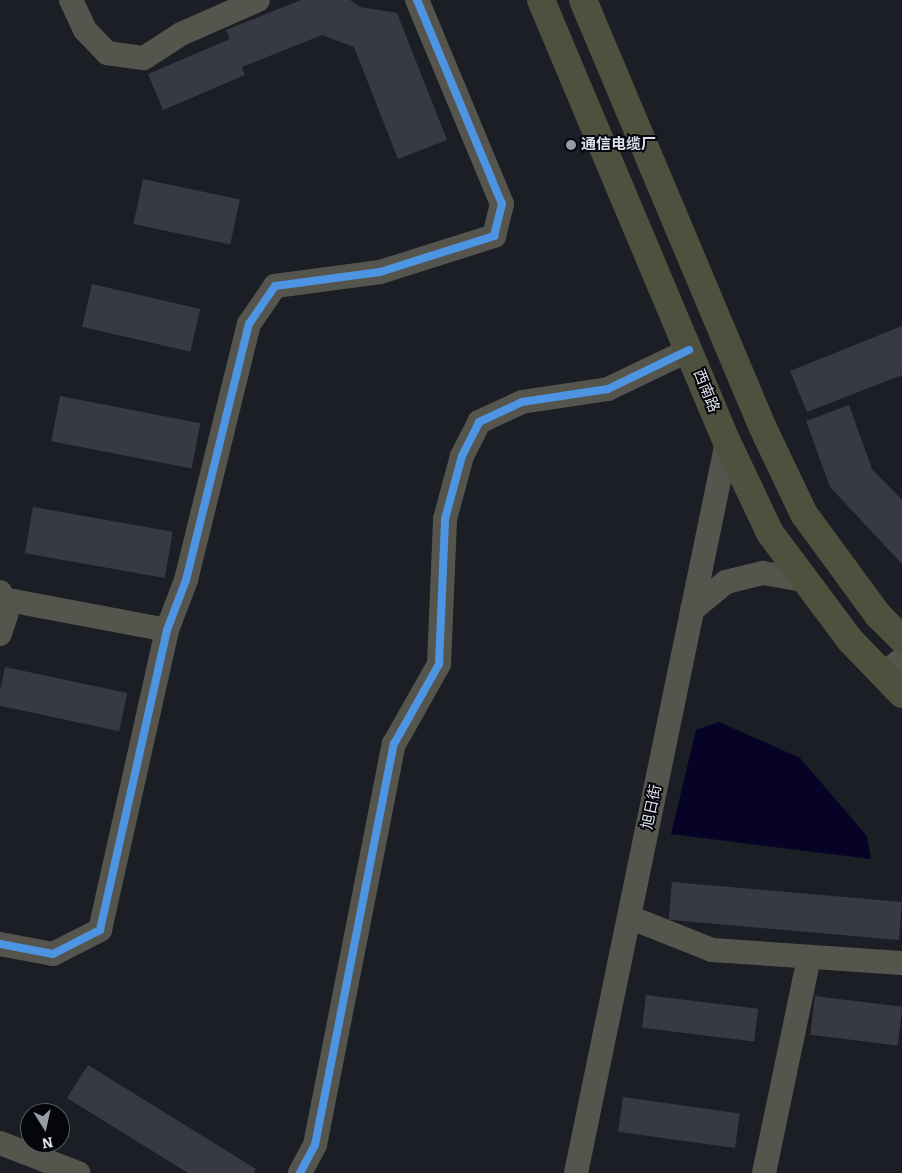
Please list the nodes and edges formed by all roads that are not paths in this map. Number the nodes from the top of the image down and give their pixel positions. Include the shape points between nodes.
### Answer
1 (71, 0) edge
2 (258, 0) edge
3 (417, 0) edge
4 (541, 0) edge
5 (583, 0) edge
6 (689, 350) junction
7 (727, 442) junction
8 (804, 580) junction
9 (2, 595) edge
10 (692, 610) junction
11 (167, 630) junction
12 (0, 634) edge
13 (902, 639) edge
14 (893, 667) edge
15 (902, 694) edge
16 (629, 917) junction
17 (0, 944) edge
18 (809, 956) junction
19 (902, 963) edge
20 (0, 1143) edge
21 (78, 1173) edge
22 (300, 1173) edge
23 (576, 1173) edge
24 (764, 1173) edge

1 - 2 street via 85,30 107,53 144,58 182,34
3 - 11 street via 502,204 494,236 380,272 274,286 249,324 186,580
4 - 6 main road, 西南路
5 - 13 main road via 762,426 804,514 878,615
6 - 7 main road, 西南路
6 - 22 street via 608,389 522,402 479,422 462,456 445,519 439,664 394,744 315,1145
7 - 8 main road, 西南路 via 770,533
7 - 10 street, 旭日街
8 - 10 street via 763,573 726,582
8 - 14 main road, 西南路
9 - 11 street
9 - 12 street via 6,614
10 - 16 street, 旭日街
11 - 17 street via 100,930 53,954
14 - 15 main road, 西南路
16 - 18 street via 712,950
16 - 23 street, 旭日街
18 - 19 street
18 - 24 street
20 - 21 street

